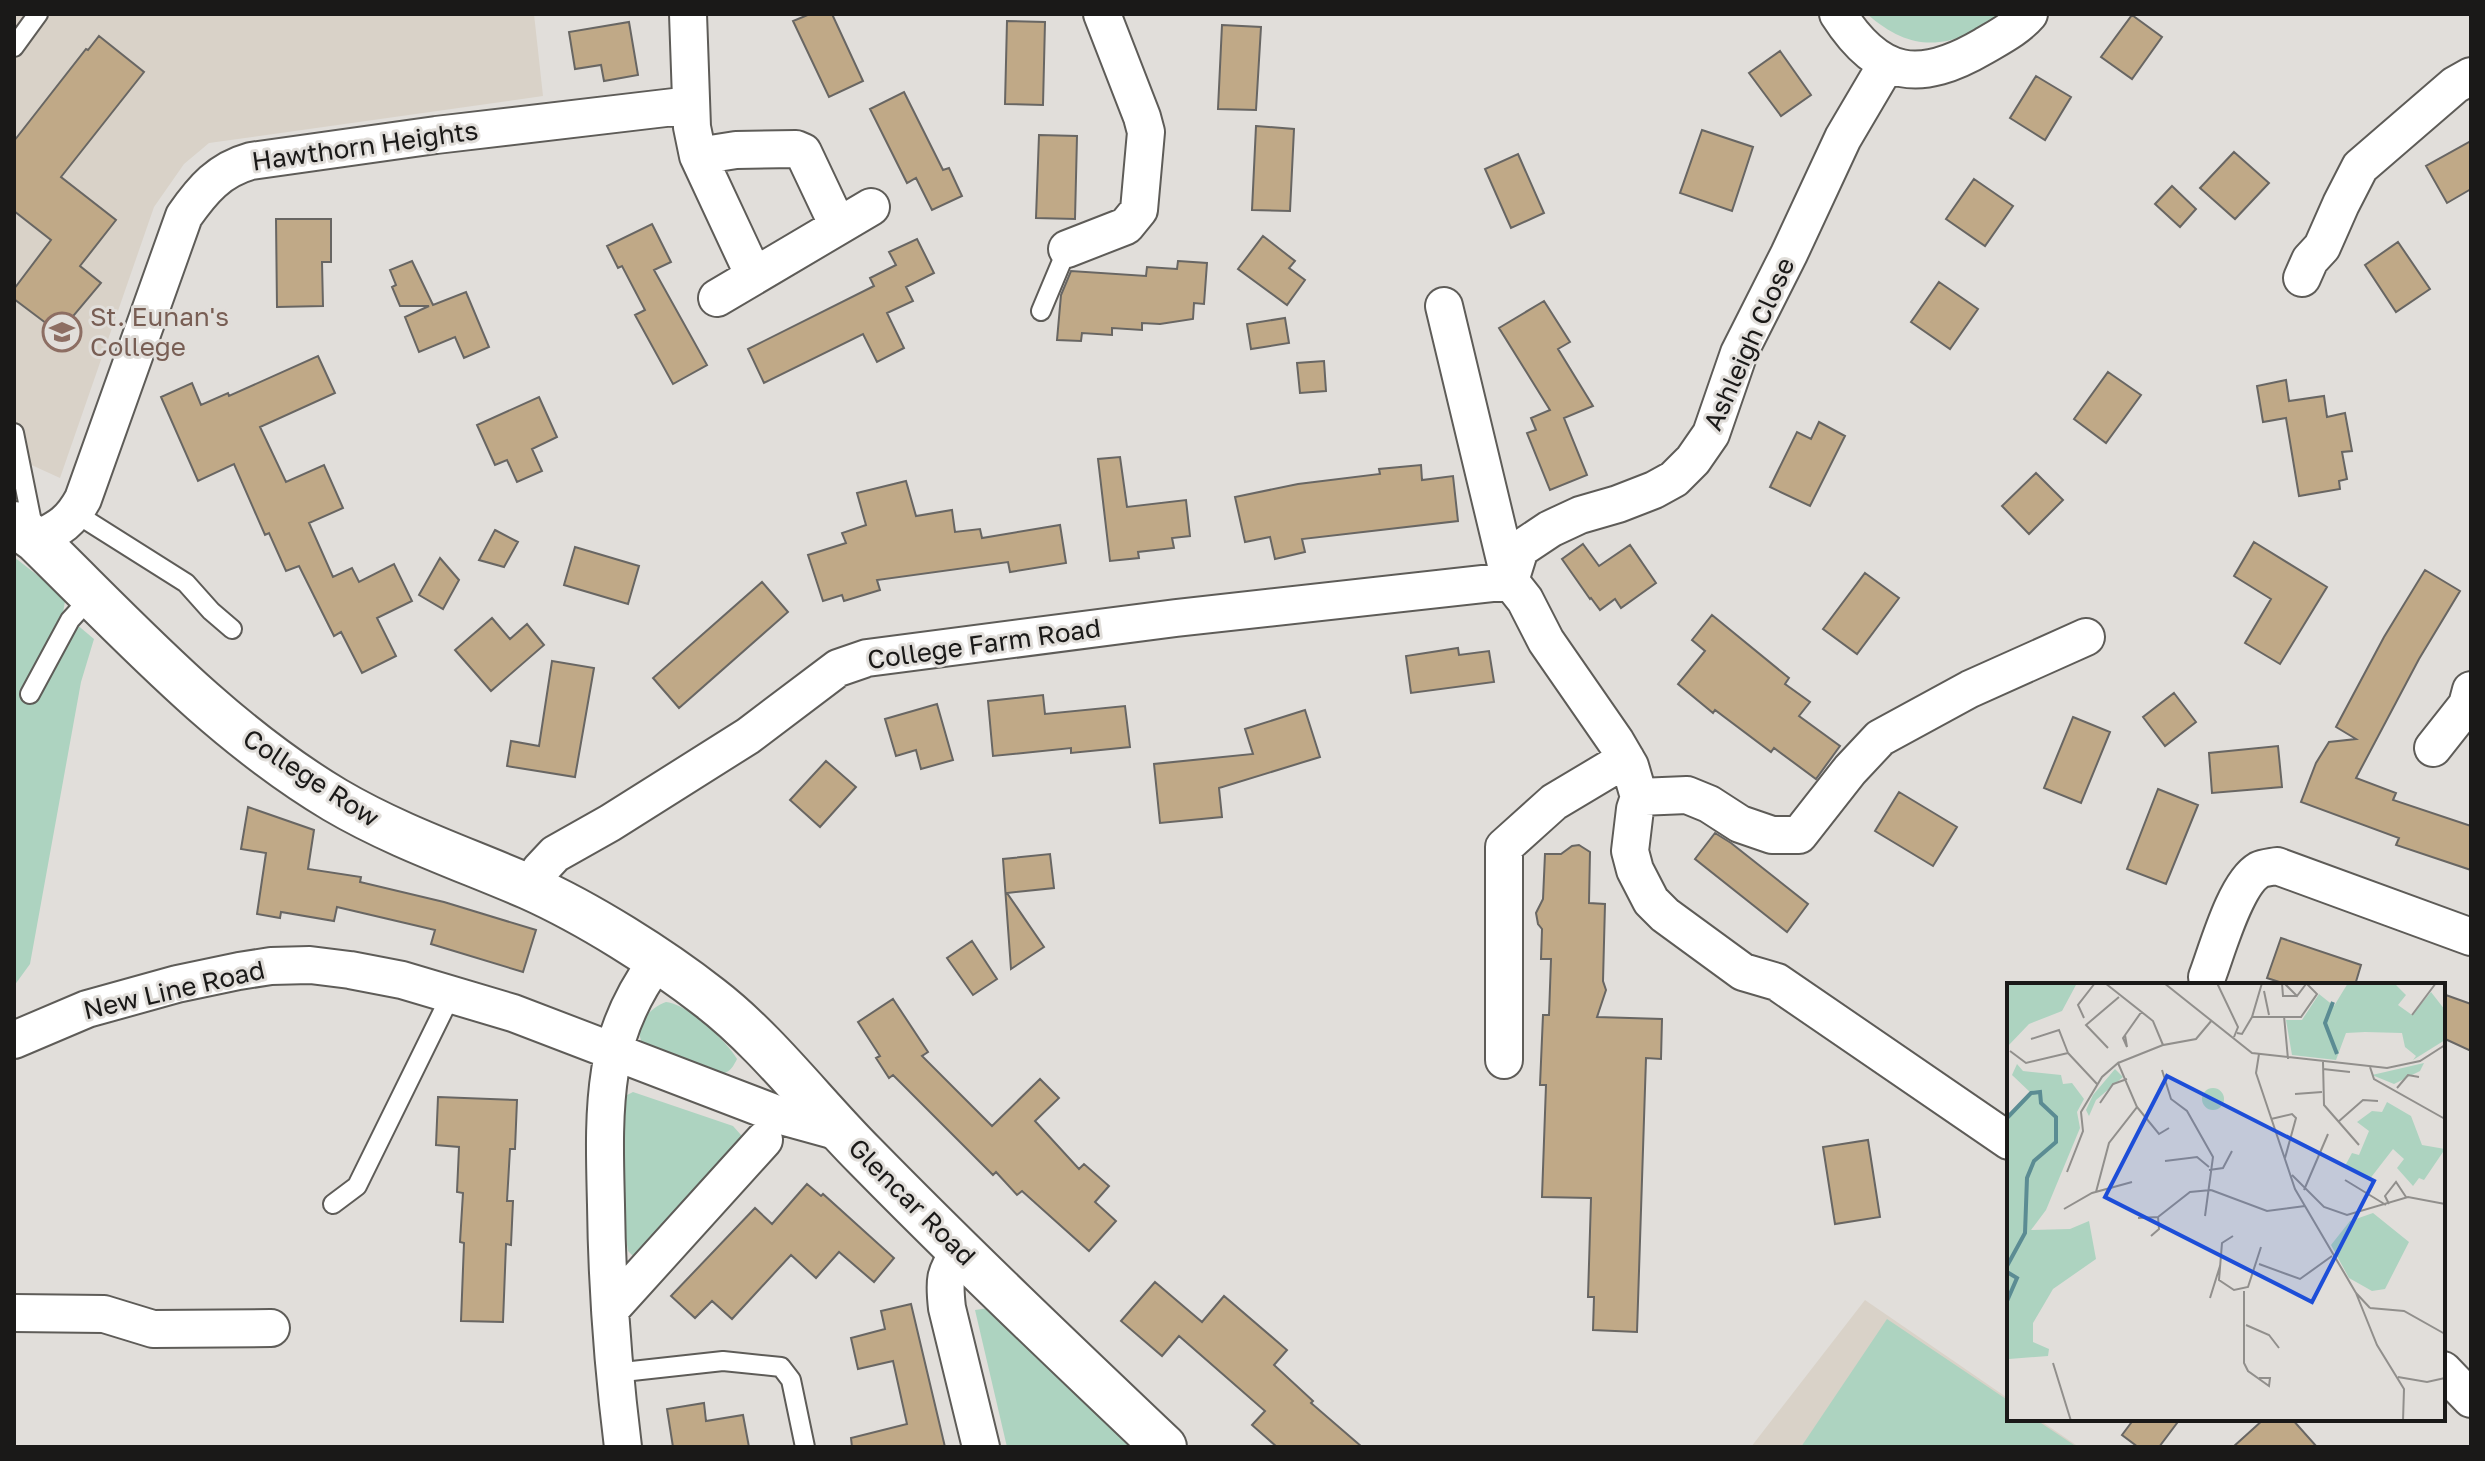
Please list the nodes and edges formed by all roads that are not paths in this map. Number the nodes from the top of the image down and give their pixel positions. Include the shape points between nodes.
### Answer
1 (38, 14) edge
2 (688, 14) edge
3 (1102, 14) edge
4 (1838, 14) edge
5 (2029, 14) edge
6 (14, 47) edge
7 (1886, 65) junction
8 (2471, 76) edge
9 (691, 105) junction
10 (698, 156) junction
11 (871, 207) dead end
12 (838, 226) junction
13 (1067, 249) joint
14 (754, 276) junction
15 (2302, 278) dead end
16 (717, 298) dead end
17 (1444, 306) dead end
18 (1041, 311) dead end
19 (14, 433) edge
20 (75, 513) junction
21 (25, 532) edge
22 (1510, 581) junction
23 (92, 595) junction
24 (232, 629) dead end
25 (2086, 637) dead end
26 (30, 694) dead end
27 (2470, 700) edge
28 (2433, 748) dead end
29 (1626, 759) junction
30 (1639, 797) junction
31 (532, 889) junction
32 (2471, 937) edge
33 (657, 961) junction
34 (2207, 977) dead end
35 (452, 993) junction
36 (14, 1040) edge
37 (615, 1051) junction
38 (769, 1052) junction
39 (1504, 1060) dead end
40 (741, 1099) junction
41 (843, 1133) junction
42 (764, 1140) dead end
43 (2007, 1140) edge
44 (333, 1204) dead end
45 (960, 1251) junction
46 (610, 1310) junction
47 (14, 1313) edge
48 (271, 1328) dead end
49 (2445, 1372) edge
50 (614, 1373) junction
51 (2471, 1399) edge
52 (623, 1447) edge
53 (805, 1447) edge
54 (981, 1447) edge
55 (1164, 1447) edge

1 - 6 lane
2 - 9 street
3 - 13 street via 1146,132 1139,210 1126,226
4 - 7 street
5 - 7 street via 2006,33 1937,68
7 - 22 street, Ashleigh Close via 1843,138 1739,353 1711,434 1693,460 1654,490 1550,529 1520,549
8 - 15 street via 2360,167
9 - 10 street
9 - 20 street, Hawthorn Heights via 436,135 251,161 227,169 184,216
10 - 12 street via 736,150 803,152
10 - 14 street
11 - 12 street
12 - 14 street
13 - 18 lane
14 - 16 street
17 - 22 street
19 - 21 lane
20 - 21 street via 66,524
20 - 24 lane via 186,583
21 - 23 street, College Row
22 - 29 street
22 - 31 street, College Farm Road via 867,658 838,668 748,736 555,854
23 - 26 lane via 70,620
23 - 31 street, College Row via 259,750 384,827
25 - 30 street via 1970,689 1880,738 1799,835 1772,835 1740,824 1687,795
27 - 28 street
29 - 30 street
29 - 39 street via 1554,802 1504,847
30 - 43 street via 1630,851 1651,901 1665,915 1743,972 1777,982
31 - 33 street, College Row
32 - 34 street via 2277,866 2259,870 2243,888
33 - 37 street via 631,1000
33 - 38 street, Glencar Road via 713,999
35 - 36 street, New Line Road via 350,970 271,966 87,1009
35 - 37 street, New Line Road
35 - 44 lane via 357,1186
37 - 40 street, New Line Road
37 - 46 street via 606,1104
38 - 40 street
38 - 41 street, Glencar Road
40 - 41 street, New Line Road
41 - 45 street, Glencar Road
42 - 46 street
45 - 54 street via 947,1270 945,1292
45 - 55 street, Glencar Road
46 - 50 street
47 - 48 street via 104,1314 153,1329
49 - 51 street
50 - 52 street
50 - 53 lane via 723,1361 781,1367 791,1380

